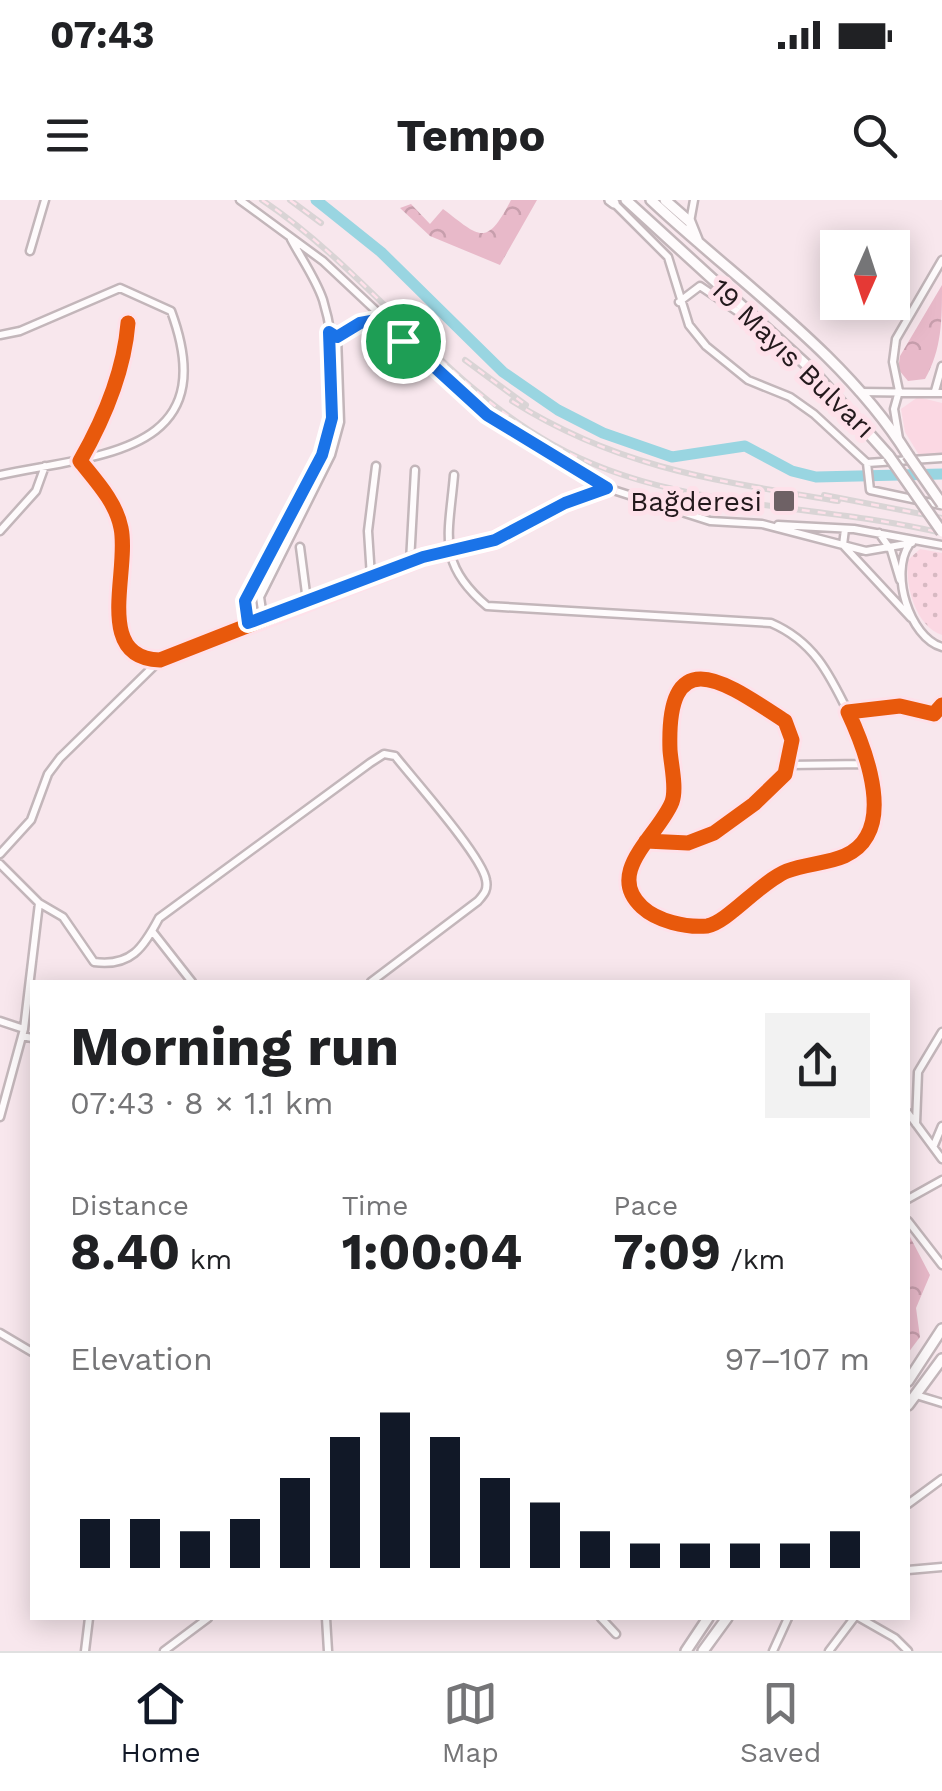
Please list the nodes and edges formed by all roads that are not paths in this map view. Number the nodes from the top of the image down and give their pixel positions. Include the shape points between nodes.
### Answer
1 (45, 200) edge
2 (240, 200) edge
3 (626, 200) edge
4 (652, 200) edge
5 (665, 200) edge
6 (694, 200) edge
7 (612, 202) edge
8 (690, 222) junction
9 (287, 232) junction
10 (699, 244) junction
11 (30, 251) dead end
12 (942, 260) edge
13 (679, 302) junction
14 (382, 319) junction
15 (128, 323) dead end
16 (329, 332) junction
17 (0, 335) edge
18 (337, 337) junction
19 (784, 342) junction
20 (942, 366) edge
21 (899, 391) junction
22 (858, 392) junction
23 (938, 392) edge
24 (900, 442) junction
25 (942, 458) edge
26 (80, 461) junction
27 (44, 466) junction
28 (376, 466) dead end
29 (414, 470) dead end
30 (868, 471) junction
31 (0, 475) edge
32 (454, 475) dead end
33 (607, 488) junction
34 (942, 505) edge
35 (762, 524) junction
36 (845, 528) junction
37 (0, 531) edge
38 (942, 532) edge
39 (879, 534) junction
40 (922, 541) junction
41 (912, 542) junction
42 (843, 545) junction
43 (942, 545) edge
44 (300, 547) dead end
45 (891, 550) junction
46 (447, 551) junction
47 (410, 562) junction
48 (371, 576) junction
49 (904, 596) junction
50 (307, 601) junction
51 (263, 618) junction
52 (916, 622) junction
53 (248, 623) junction
54 (942, 646) edge
55 (160, 660) junction
56 (942, 706) edge
57 (848, 712) junction
58 (866, 764) junction
59 (788, 765) junction
60 (646, 840) junction
61 (0, 854) edge
62 (0, 864) edge
63 (39, 903) junction
64 (152, 931) junction
65 (190, 980) edge
66 (374, 980) edge
67 (0, 1020) edge
68 (23, 1032) junction
69 (942, 1032) edge
70 (30, 1037) edge
71 (910, 1116) edge
72 (0, 1117) edge
73 (916, 1124) junction
74 (942, 1126) edge
75 (933, 1146) junction
76 (942, 1158) edge
77 (942, 1180) edge
78 (910, 1198) edge
79 (910, 1223) edge
80 (942, 1265) edge
81 (942, 1328) edge
82 (0, 1333) edge
83 (30, 1351) edge
84 (942, 1359) edge
85 (910, 1378) edge
86 (916, 1395) junction
87 (910, 1402) edge
88 (942, 1403) edge
89 (942, 1479) edge
90 (910, 1503) edge
91 (942, 1567) edge
92 (910, 1570) edge
93 (88, 1620) edge
94 (205, 1620) edge
95 (326, 1620) edge
96 (603, 1620) edge
97 (707, 1620) edge
98 (725, 1620) edge
99 (787, 1620) edge
100 (855, 1620) edge
101 (861, 1620) edge
102 (616, 1634) dead end
103 (775, 1647) edge
104 (85, 1651) edge
105 (164, 1651) edge
106 (328, 1651) edge
107 (686, 1651) edge
108 (703, 1651) edge
109 (787, 1651) edge
110 (828, 1651) edge
111 (908, 1651) edge

1 - 11 street
2 - 9 street
3 - 19 highway, 19 Mayıs Bulvarı
4 - 10 highway, 19 Mayıs Bulvarı
5 - 8 highway, 19 Mayıs Bulvarı
6 - 8 street
7 - 13 street via 665,254
8 - 10 highway, 19 Mayıs Bulvarı
9 - 14 street
9 - 16 street via 322,297
10 - 22 highway, 19 Mayıs Bulvarı
12 - 21 street via 896,339
13 - 19 street via 700,286
13 - 30 street via 689,326 727,366 814,414
14 - 18 street
14 - 33 street via 487,415
15 - 26 street via 126,354
16 - 18 street
16 - 53 street via 332,418 322,455 245,601
17 - 26 street via 120,288 171,310 185,357 172,410 147,441
18 - 51 street via 340,422 331,455 260,598
19 - 38 highway, 19 Mayıs Bulvarı, bridge via 865,424
20 - 23 street
21 - 22 street
21 - 23 street
21 - 24 street via 894,408
22 - 24 highway, 19 Mayıs Bulvarı
24 - 34 highway, 19 Mayıs Bulvarı, bridge
25 - 30 street
26 - 27 street
26 - 55 street via 122,529 118,632 141,659
27 - 31 street
27 - 37 street via 36,491
28 - 48 street via 368,530
29 - 47 street
30 - 34 street via 870,490
32 - 46 street
33 - 35 street via 710,521
33 - 46 street via 495,540
35 - 36 street
35 - 42 street
36 - 39 street
36 - 42 street
39 - 40 street
39 - 45 street
40 - 41 street
40 - 43 street
41 - 45 street
41 - 49 street via 904,554
42 - 45 street
42 - 52 street
44 - 50 street
45 - 49 street
46 - 47 street
46 - 57 street via 454,572 487,606 771,623 795,633 824,662
47 - 48 street
48 - 50 street
49 - 52 street
50 - 51 street
51 - 53 street
52 - 54 street
53 - 55 street
55 - 61 street via 60,758 31,820
56 - 57 street via 934,714 900,706
57 - 58 street
58 - 59 street
58 - 60 street via 872,823 856,851 788,870 714,923 679,923 638,904 628,875
59 - 60 street via 754,804 714,833 677,845
59 - 60 street via 792,740 785,721 728,683 694,680 673,704 674,799
62 - 63 street
63 - 64 street via 63,917 94,962 122,962 140,952
63 - 68 street
64 - 65 street
64 - 66 street via 159,918 370,764 384,754 395,756 486,875 486,890
67 - 68 street
68 - 70 street
68 - 72 street
69 - 73 street via 918,1072
71 - 73 street
73 - 75 street
74 - 75 street
75 - 76 street
77 - 78 street
79 - 80 street
81 - 85 highway
82 - 83 street
84 - 86 highway
86 - 87 highway
86 - 88 street
89 - 90 street
91 - 92 street
93 - 104 street
94 - 105 street
95 - 106 street
96 - 102 street
97 - 107 highway
98 - 108 highway
99 - 103 street
100 - 110 street
101 - 111 street
103 - 109 street

